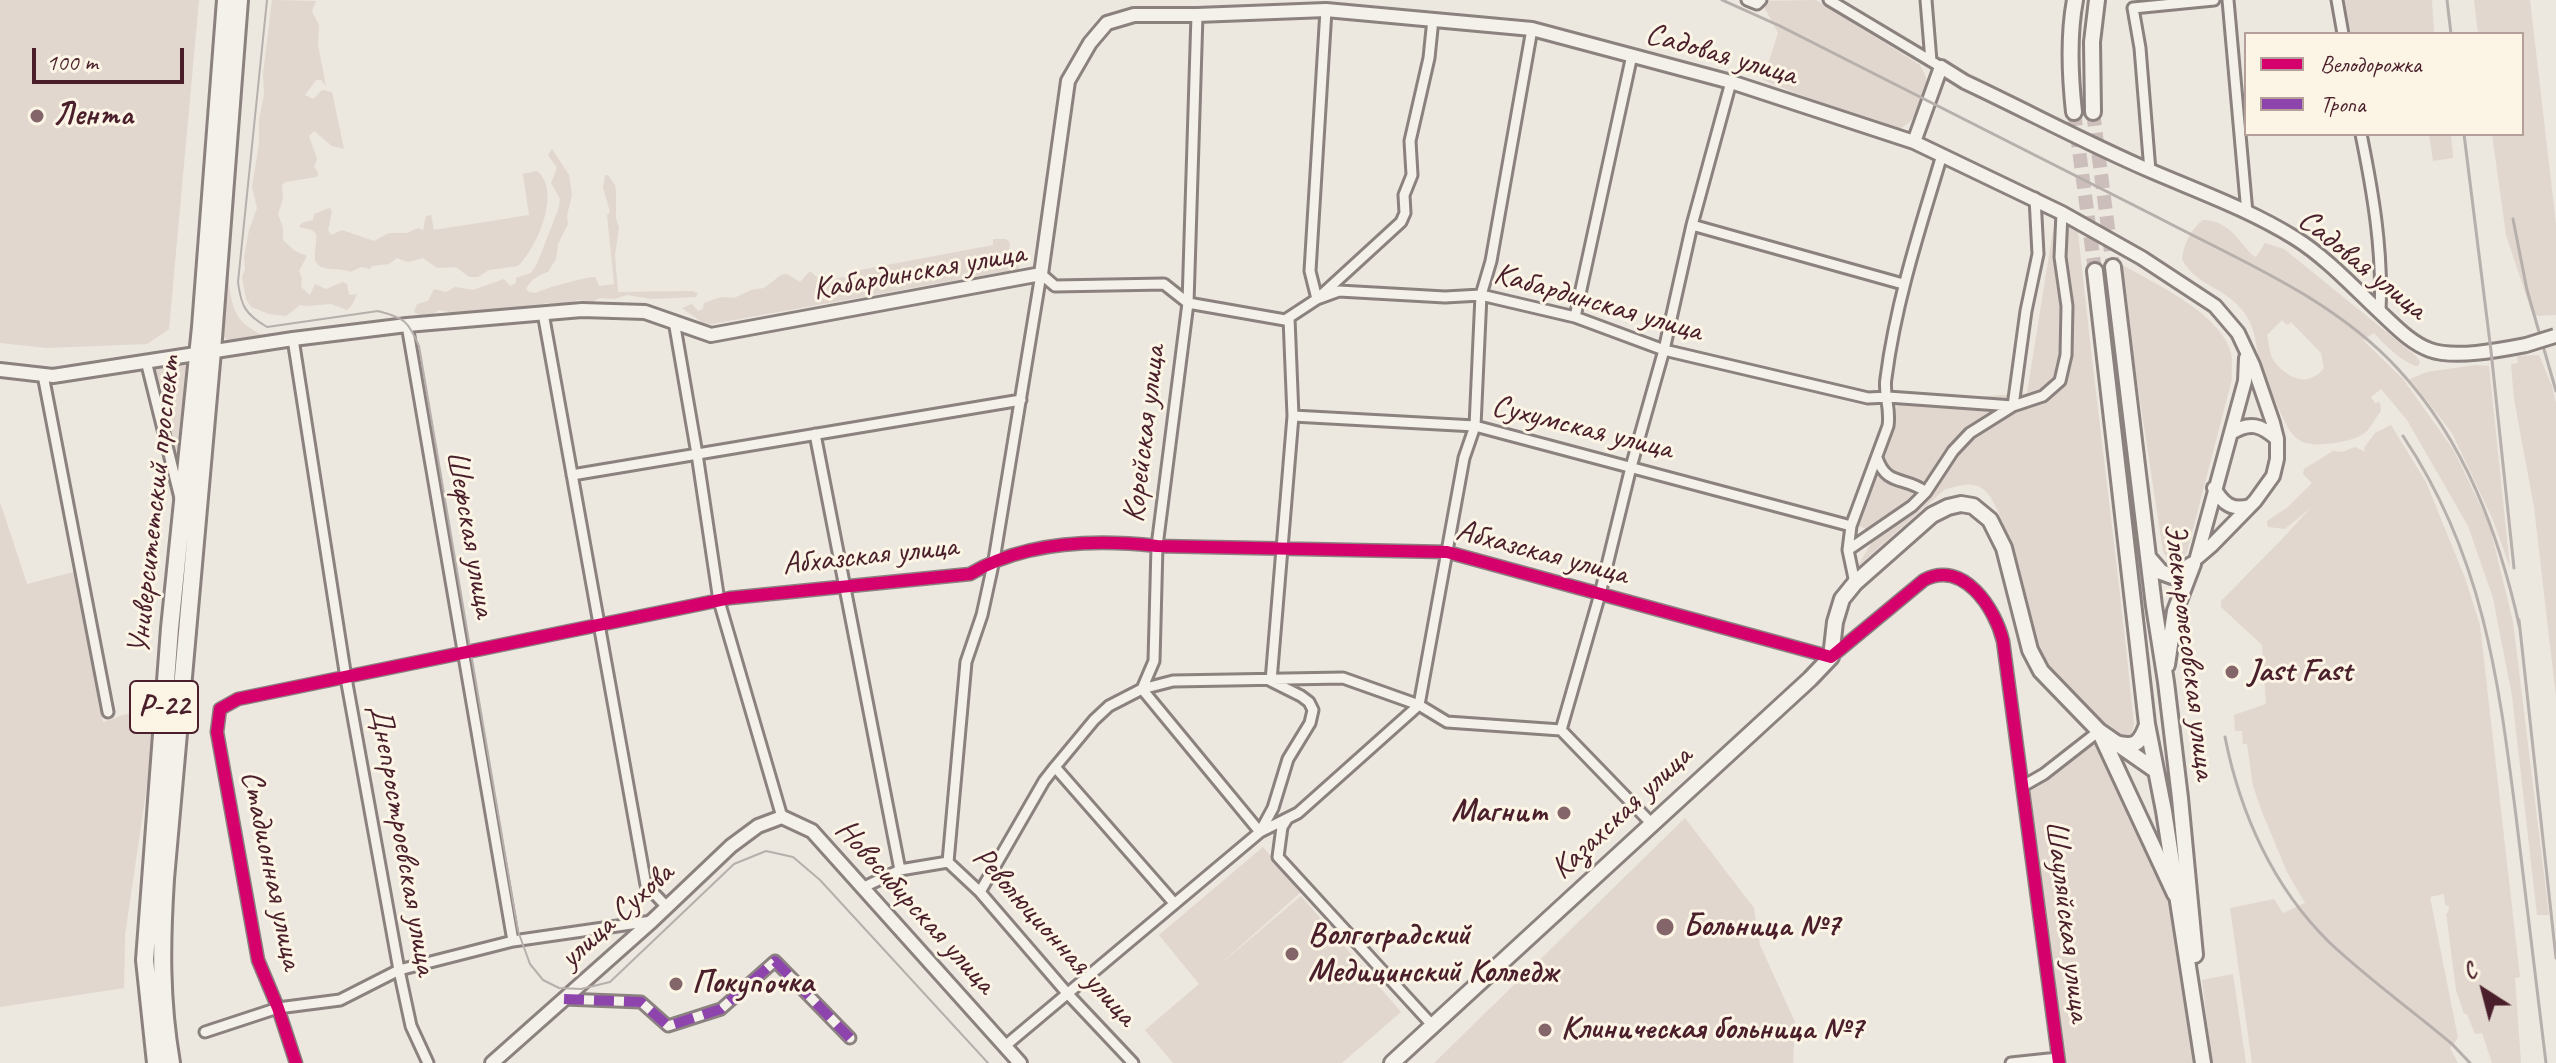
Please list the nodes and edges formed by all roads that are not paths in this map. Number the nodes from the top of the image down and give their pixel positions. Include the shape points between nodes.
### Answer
1 (226, 0) edge
2 (239, 0) edge
3 (1747, 0) edge
4 (1761, 0) edge
5 (1829, 0) edge
6 (1926, 0) edge
7 (2075, 0) edge
8 (2097, 0) edge
9 (2214, 0) edge
10 (2228, 0) edge
11 (2337, 0) edge
12 (1326, 10) junction
13 (1197, 15) junction
14 (1433, 19) junction
15 (1532, 29) junction
16 (2343, 32) edge
17 (1632, 55) junction
18 (1936, 64) junction
19 (1731, 82) junction
20 (2074, 112) tunnel mouth
21 (2093, 112) tunnel mouth
22 (2361, 136) edge
23 (1914, 142) junction
24 (1942, 155) junction
25 (2150, 171) junction
26 (2035, 198) junction
27 (2062, 213) junction
28 (2247, 213) junction
29 (1692, 225) junction
30 (2113, 267) tunnel mouth
31 (2095, 271) tunnel mouth
32 (1041, 274) junction
33 (1903, 284) junction
34 (1481, 295) junction
35 (1317, 299) junction
36 (1188, 303) junction
37 (2380, 311) junction
38 (543, 313) junction
39 (1575, 317) junction
40 (1289, 318) junction
41 (674, 321) junction
42 (407, 325) junction
43 (2555, 336) edge
44 (293, 339) junction
45 (2243, 343) junction
46 (1664, 350) junction
47 (205, 351) junction
48 (146, 361) junction
49 (0, 370) edge
50 (43, 375) junction
51 (1888, 397) junction
52 (1021, 400) junction
53 (2013, 406) junction
54 (1293, 416) junction
55 (1475, 426) junction
56 (2231, 433) junction
57 (815, 434) junction
58 (2277, 439) junction
59 (697, 454) junction
60 (1877, 458) junction
61 (1631, 467) junction
62 (572, 475) junction
63 (2214, 488) junction
64 (1926, 492) junction
65 (2250, 506) junction
66 (183, 509) junction
67 (1851, 526) junction
68 (1157, 546) junction
69 (1281, 547) junction
70 (1848, 550) junction
71 (1447, 552) junction
72 (2148, 557) junction
73 (994, 560) junction
74 (2195, 561) junction
75 (1855, 583) junction
76 (845, 586) junction
77 (1600, 594) junction
78 (719, 601) junction
79 (599, 624) junction
80 (465, 654) junction
81 (1831, 657) junction
82 (346, 678) junction
83 (1271, 681) junction
84 (2166, 682) junction
85 (1142, 689) junction
86 (1419, 705) junction
87 (108, 712) dead end
88 (2147, 724) junction
89 (1561, 730) junction
90 (2099, 731) junction
91 (217, 732) joint
92 (2115, 743) junction
93 (1055, 767) junction
94 (2175, 769) junction
95 (2155, 770) junction
96 (2023, 786) junction
97 (782, 817) junction
98 (1289, 817) junction
99 (1652, 824) junction
100 (1260, 832) junction
101 (948, 862) junction
102 (900, 870) junction
103 (864, 887) junction
104 (980, 892) junction
105 (2178, 900) junction
106 (1174, 903) junction
107 (667, 907) junction
108 (652, 921) junction
109 (513, 941) junction
110 (399, 970) junction
111 (1067, 993) junction
112 (564, 999) junction
113 (278, 1008) junction
114 (1433, 1026) junction
115 (205, 1032) dead end
116 (850, 1038) dead end
117 (2200, 1044) junction
118 (1005, 1046) junction
119 (2059, 1060) edge
120 (156, 1063) edge
121 (171, 1063) edge
122 (296, 1063) edge
123 (428, 1063) edge
124 (492, 1063) edge
125 (1020, 1063) edge
126 (1133, 1063) edge
127 (1392, 1063) edge
128 (2011, 1063) edge
129 (2203, 1063) edge

1 - 47 highway, Университетский проспект / Р-22
2 - 47 highway, Университетский проспект / Р-22
3 - 4 street
5 - 18 street
6 - 18 street
7 - 20 main road via 2070,41
8 - 21 main road
9 - 25 street via 2133,8
10 - 28 street
11 - 16 street
12 - 13 street, Садовая улица
12 - 14 street, Садовая улица
12 - 35 street via 1310,271
13 - 32 street, Садовая улица via 1134,15 1107,23 1090,43 1068,81
13 - 36 street, Корейская улица
14 - 15 street, Садовая улица
14 - 35 street via 1410,141 1413,164 1405,213
15 - 17 street, Садовая улица
15 - 34 street
17 - 19 street, Садовая улица
17 - 39 street
18 - 23 street
18 - 25 street, Садовая улица
19 - 23 street, Садовая улица
19 - 29 street
22 - 37 street via 2378,225
23 - 24 street, Садовая улица
24 - 26 street, Садовая улица
24 - 33 street
25 - 28 street, Садовая улица
26 - 27 street, Садовая улица
26 - 53 street via 2038,254
27 - 45 street, Садовая улица via 2202,296 2223,313
27 - 53 street via 2060,257 2067,306 2060,381 2043,396
28 - 37 street, Садовая улица via 2297,239
29 - 33 street
29 - 46 street
30 - 72 main road, Электролесовская улица
31 - 88 main road, Электролесовская улица
32 - 36 street, Кабардинская улица via 1055,286 1164,284
32 - 41 street, Кабардинская улица via 711,335
32 - 52 street, Революционная улица
33 - 51 street via 1885,382
34 - 35 street, Кабардинская улица via 1339,291
34 - 39 street, Кабардинская улица
34 - 55 street
35 - 40 street, Кабардинская улица
36 - 40 street, Кабардинская улица
36 - 68 street, Корейская улица
37 - 43 street, Садовая улица, bridge via 2416,343 2440,353 2491,351
38 - 41 street, Кабардинская улица via 645,312
38 - 42 street, Кабардинская улица
38 - 62 street
39 - 46 street, Кабардинская улица
40 - 54 street
41 - 59 street
42 - 44 street, Кабардинская улица
42 - 80 street, Шефская улица
44 - 47 street, Кабардинская улица
44 - 82 street, Днепростроевская улица
45 - 56 street via 2245,381
45 - 58 street, Садовая улица
46 - 51 street, Кабардинская улица via 1868,398
46 - 61 street
47 - 48 street, Кабардинская улица
47 - 66 highway, Университетский проспект / Р-22
47 - 121 highway, Университетский проспект / Р-22 via 160,951
48 - 50 street, Кабардинская улица
48 - 66 street
49 - 50 street, Кабардинская улица
50 - 87 street
51 - 53 street, Кабардинская улица
51 - 60 street via 1891,411
52 - 57 street
52 - 73 street, Революционная улица
53 - 64 street via 1970,433
54 - 55 street, Сухумская улица
54 - 69 street
55 - 61 street, Сухумская улица
55 - 71 street
56 - 58 street via 2251,425
56 - 63 street
57 - 59 street
57 - 76 street
58 - 65 street, Садовая улица via 2273,476
59 - 62 street
59 - 78 street
60 - 64 street via 1885,475
60 - 67 street
61 - 67 street, Сухумская улица
61 - 77 street
62 - 79 street
63 - 65 street via 2232,507
63 - 74 street
64 - 70 street
65 - 74 street, Садовая улица
66 - 120 highway, Университетский проспект / Р-22 via 145,960
67 - 70 street
68 - 69 street, Абхазская улица
68 - 73 street, Абхазская улица via 1063,545
68 - 85 street, Корейская улица via 1154,661
69 - 71 street, Абхазская улица
69 - 83 street
70 - 75 street
71 - 77 street, Абхазская улица
71 - 86 street
72 - 74 main road via 2172,576
72 - 84 main road, Электролесовская улица
73 - 76 street, Абхазская улица via 970,574
73 - 101 street, Революционная улица via 966,662
74 - 84 main road via 2175,611
75 - 81 main road via 1842,599
75 - 90 main road via 1932,515 1961,504 1973,506 1996,529 2004,548 2035,660
76 - 78 street, Абхазская улица
76 - 102 street
77 - 81 street, Абхазская улица
77 - 89 street
78 - 79 street, Абхазская улица
78 - 97 street
79 - 80 street, Абхазская улица
79 - 107 street via 646,885
80 - 82 street, Абхазская улица
80 - 109 street, Шефская улица
81 - 96 street via 1924,580 1949,575 1964,581 1984,599 2000,628
81 - 99 main road, Казахская улица
82 - 91 street, Абхазская улица via 238,699 220,709
82 - 110 street, Днепростроевская улица
83 - 85 street via 1173,681
83 - 86 street via 1343,678
83 - 100 street via 1301,696 1313,710
84 - 94 main road, Электролесовская улица
85 - 93 street via 1101,713
85 - 100 street
86 - 89 street via 1447,722
86 - 98 street
88 - 92 main road via 2135,744
88 - 95 main road, Электролесовская улица
89 - 99 street
90 - 92 main road
90 - 96 street, Шауляйская улица
90 - 105 main road
91 - 113 street, Стадионная улица via 258,960
92 - 95 main road
93 - 104 street
93 - 106 street
94 - 95 main road
94 - 117 main road, Электролесовская улица
95 - 105 main road, Электролесовская улица
96 - 119 street, Шауляйская улица
97 - 103 street, Новосибирская улица via 812,831
97 - 107 street, улица Сухова via 758,826 731,846
98 - 100 street
98 - 114 street via 1282,827 1278,857
99 - 114 main road, Казахская улица
100 - 106 street
101 - 102 street
101 - 104 street, Революционная улица
102 - 103 street
103 - 118 street, Новосибирская улица
104 - 111 street, Революционная улица
105 - 117 main road, Электролесовская улица
106 - 111 street
107 - 108 street, улица Сухова
108 - 109 street
108 - 112 street, улица Сухова
109 - 110 street
110 - 113 street via 340,1000
110 - 123 street, Днепростроевская улица via 411,1026
111 - 118 street
111 - 126 street, Революционная улица
112 - 116 street via 641,1002 668,1026 721,1009 775,961
112 - 124 street, улица Сухова
113 - 115 street
113 - 122 street, Стадионная улица
114 - 127 main road, Казахская улица
117 - 129 main road, Электролесовская улица
118 - 125 street, Новосибирская улица
119 - 128 street

